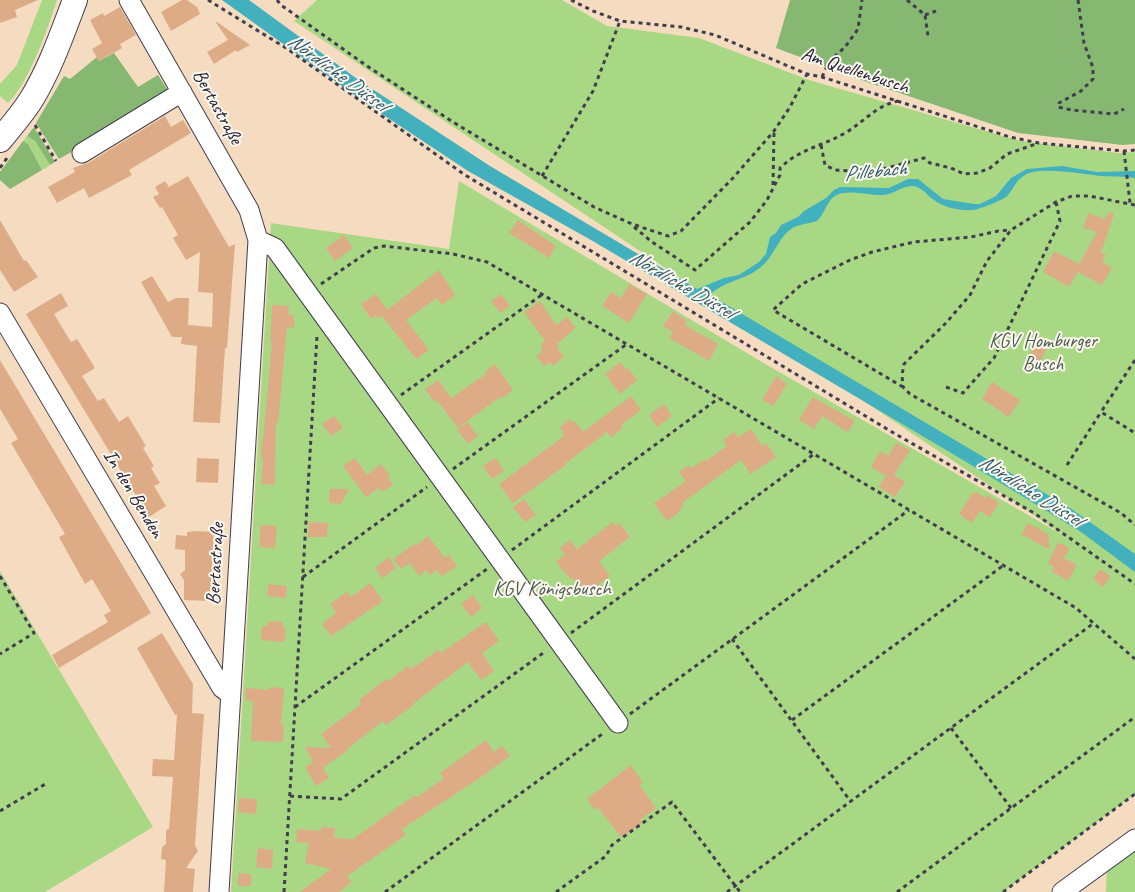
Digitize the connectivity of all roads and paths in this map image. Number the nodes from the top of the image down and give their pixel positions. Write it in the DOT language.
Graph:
graph roads {
  1 [pos="75,0"];
  2 [pos="129,0"];
  3 [pos="208,0"];
  4 [pos="277,0"];
  5 [pos="571,0"];
  6 [pos="862,0"];
  7 [pos="908,0"];
  8 [pos="1078,0"];
  9 [pos="936,10"];
  10 [pos="925,15"];
  11 [pos="620,21"];
  12 [pos="928,36"];
  13 [pos="807,74"];
  14 [pos="822,76"];
  15 [pos="182,92"];
  16 [pos="900,101"];
  17 [pos="1124,109"];
  18 [pos="33,124"];
  19 [pos="774,131"];
  20 [pos="0,140"];
  21 [pos="1039,143"];
  22 [pos="821,145"];
  23 [pos="1135,150"];
  24 [pos="1124,151"];
  25 [pos="82,153"];
  26 [pos="56,161"];
  27 [pos="542,176"];
  28 [pos="773,186"];
  29 [pos="1056,202"];
  30 [pos="1130,203"];
  31 [pos="1135,205"];
  32 [pos="632,224"];
  33 [pos="1012,230"];
  34 [pos="258,240"];
  35 [pos="308,293"];
  36 [pos="542,294"];
  37 [pos="319,309"];
  38 [pos="0,314"];
  39 [pos="627,344"];
  40 [pos="1135,360"];
  41 [pos="946,386"];
  42 [pos="903,387"];
  43 [pos="388,405"];
  44 [pos="1100,412"];
  45 [pos="1135,433"];
  46 [pos="1067,465"];
  47 [pos="440,477"];
  48 [pos="909,510"];
  49 [pos="1135,525"];
  50 [pos="1004,565"];
  51 [pos="0,576"];
  52 [pos="302,578"];
  53 [pos="1135,584"];
  54 [pos="1094,623"];
  55 [pos="732,639"];
  56 [pos="0,654"];
  57 [pos="1135,659"];
  58 [pos="230,694"];
  59 [pos="1135,717"];
  60 [pos="792,720"];
  61 [pos="618,723"];
  62 [pos="951,728"];
  63 [pos="47,783"];
  64 [pos="1135,794"];
  65 [pos="851,802"];
  66 [pos="1011,808"];
  67 [pos="0,810"];
  68 [pos="1135,839"];
  69 [pos="736,886"];
  70 [pos="219,892"];
  71 [pos="284,892"];
  72 [pos="385,892"];
  73 [pos="556,892"];
  74 [pos="727,892"];
  75 [pos="740,892"];
  76 [pos="897,892"];
  77 [pos="1003,892"];
  78 [pos="1062,892"];
  1 -- 20 [label="main road"];
  2 -- 15 [label="street, Bertastraße"];
  3 -- 53 [label="path"];
  4 -- 27 [label="path"];
  5 -- 11 [label="path, Am Quellenbusch"];
  6 -- 14 [label="path"];
  7 -- 10 [label="path"];
  8 -- 17 [label="path"];
  9 -- 10 [label="path"];
  10 -- 12 [label="path"];
  11 -- 13 [label="path, Am Quellenbusch"];
  11 -- 27 [label="path"];
  13 -- 14 [label="path, Am Quellenbusch"];
  13 -- 19 [label="path"];
  14 -- 16 [label="path, Am Quellenbusch"];
  15 -- 25 [label="street"];
  15 -- 34 [label="street, Bertastraße"];
  16 -- 21 [label="path, Am Quellenbusch"];
  16 -- 22 [label="path"];
  18 -- 26 [label="path"];
  19 -- 28 [label="path"];
  19 -- 32 [label="path"];
  21 -- 22 [label="path"];
  21 -- 24 [label="path, Am Quellenbusch"];
  22 -- 28 [label="path"];
  23 -- 24 [label="path, Am Quellenbusch"];
  24 -- 30 [label="path"];
  27 -- 32 [label="path"];
  28 -- 32 [label="path"];
  29 -- 30 [label="path"];
  29 -- 33 [label="path"];
  29 -- 41 [label="path"];
  30 -- 31 [label="path"];
  33 -- 42 [label="path"];
  33 -- 42 [label="path"];
  34 -- 35 [label="street"];
  34 -- 58 [label="street, Bertastraße"];
  35 -- 36 [label="path"];
  35 -- 37 [label="street"];
  36 -- 39 [label="path"];
  36 -- 43 [label="path"];
  37 -- 43 [label="street"];
  37 -- 52 [label="path"];
  38 -- 58 [label="street, In den Benden"];
  39 -- 47 [label="path"];
  39 -- 48 [label="path"];
  40 -- 44 [label="path"];
  42 -- 49 [label="path"];
  43 -- 47 [label="street"];
  44 -- 45 [label="path"];
  44 -- 46 [label="path"];
  47 -- 52 [label="path"];
  47 -- 61 [label="street"];
  48 -- 50 [label="path"];
  48 -- 55 [label="path"];
  50 -- 54 [label="path"];
  50 -- 60 [label="path"];
  51 -- 56 [label="path"];
  52 -- 71 [label="path"];
  54 -- 57 [label="path"];
  54 -- 62 [label="path"];
  55 -- 60 [label="path"];
  55 -- 61 [label="path"];
  58 -- 70 [label="street, Bertastraße"];
  59 -- 66 [label="path"];
  60 -- 65 [label="path"];
  61 -- 72 [label="path"];
  62 -- 65 [label="path"];
  62 -- 66 [label="path"];
  63 -- 67 [label="path"];
  64 -- 77 [label="path"];
  65 -- 69 [label="path"];
  66 -- 76 [label="path"];
  68 -- 78 [label="street"];
  69 -- 73 [label="path"];
  69 -- 74 [label="path"];
  69 -- 75 [label="path"];
}
